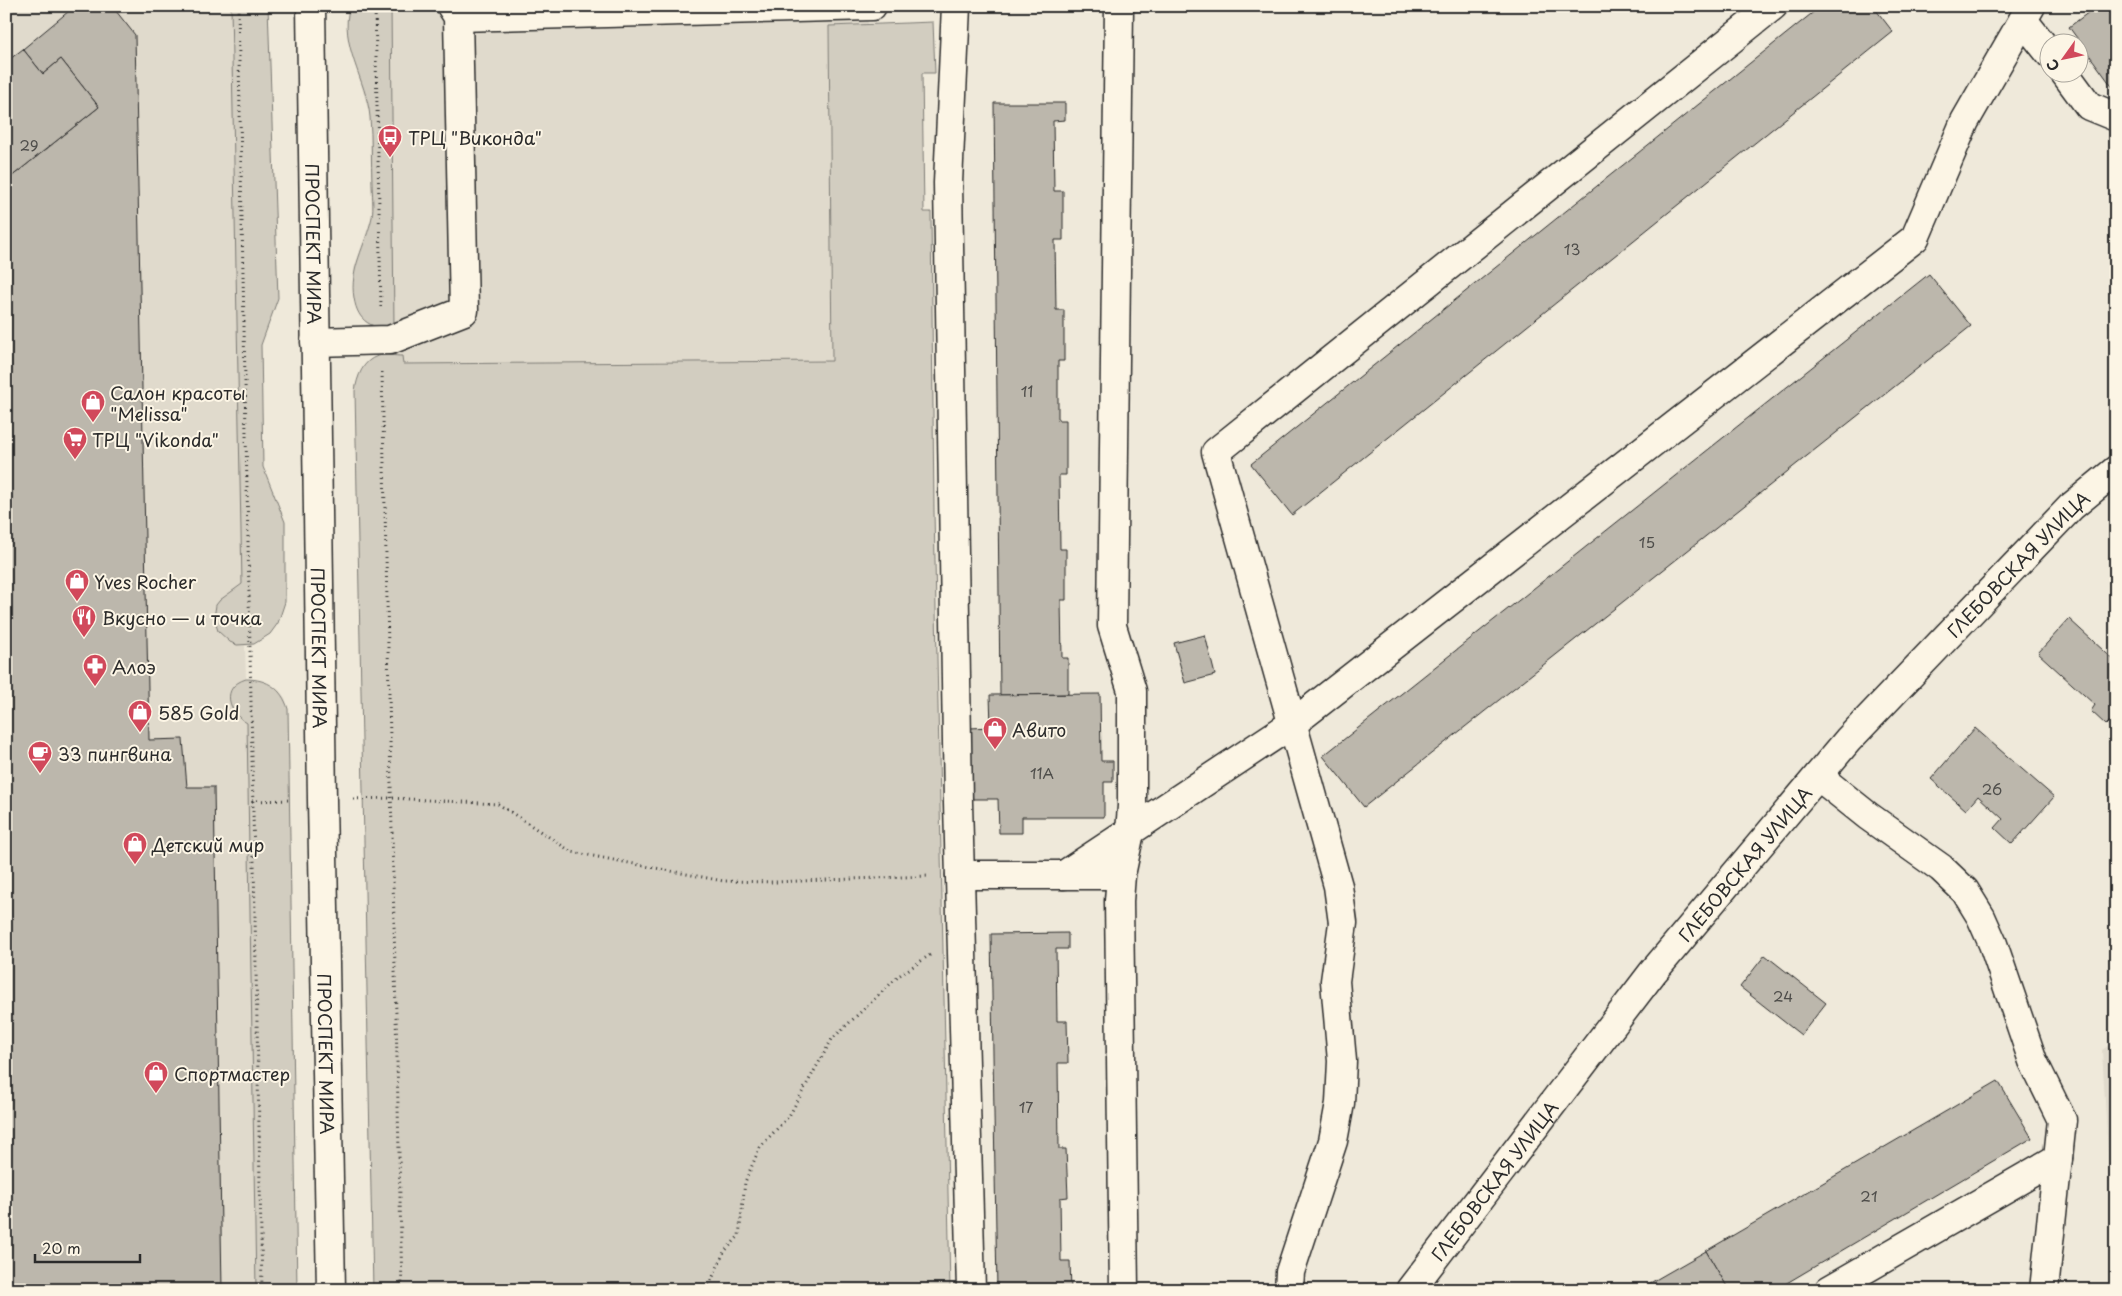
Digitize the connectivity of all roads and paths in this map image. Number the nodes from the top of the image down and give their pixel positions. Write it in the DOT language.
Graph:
graph roads {
  1 [pos="238,6"];
  2 [pos="311,6"];
  3 [pos="375,6"];
  4 [pos="872,6"];
  5 [pos="956,6"];
  6 [pos="1119,6"];
  7 [pos="1773,6"];
  8 [pos="797,7"];
  9 [pos="454,12"];
  10 [pos="2027,13"];
  11 [pos="2040,36"];
  12 [pos="2072,82"];
  13 [pos="2116,117"];
  14 [pos="382,340"];
  15 [pos="315,342"];
  16 [pos="2116,470"];
  17 [pos="1292,724"];
  18 [pos="1818,776"];
  19 [pos="391,798"];
  20 [pos="1130,832"];
  21 [pos="960,875"];
  22 [pos="1064,875"];
  23 [pos="1121,875"];
  24 [pos="962,933"];
  25 [pos="2058,1158"];
  26 [pos="262,1290"];
  27 [pos="331,1290"];
  28 [pos="402,1290"];
  29 [pos="707,1290"];
  30 [pos="971,1290"];
  31 [pos="1124,1290"];
  32 [pos="1289,1290"];
  33 [pos="1410,1290"];
  34 [pos="1828,1290"];
  35 [pos="2044,1290"];
  1 -- 26 [label="path"];
  2 -- 15 [label="main road, ПРОСПЕКТ МИРА"];
  3 -- 14 [label="path"];
  4 -- 8 [label="main road"];
  5 -- 21 [label="main road"];
  6 -- 20 [label="main road"];
  7 -- 17 [label="main road"];
  8 -- 9 [label="main road"];
  9 -- 14 [label="main road"];
  10 -- 11 [label="main road"];
  10 -- 17 [label="main road"];
  12 -- 13 [label="main road"];
  14 -- 15 [label="main road"];
  14 -- 19 [label="path"];
  15 -- 27 [label="main road, ПРОСПЕКТ МИРА"];
  16 -- 18 [label="main road, ГЛЕБОВСКАЯ УЛИЦА"];
  17 -- 20 [label="main road"];
  17 -- 32 [label="main road"];
  18 -- 25 [label="main road"];
  18 -- 33 [label="main road, ГЛЕБОВСКАЯ УЛИЦА"];
  19 -- 21 [label="path"];
  19 -- 28 [label="path"];
  20 -- 22 [label="main road"];
  20 -- 23 [label="main road"];
  21 -- 22 [label="main road"];
  21 -- 24 [label="main road"];
  22 -- 23 [label="main road"];
  23 -- 31 [label="main road"];
  24 -- 29 [label="path"];
  24 -- 30 [label="main road"];
  25 -- 34 [label="main road"];
  25 -- 35 [label="main road"];
}
